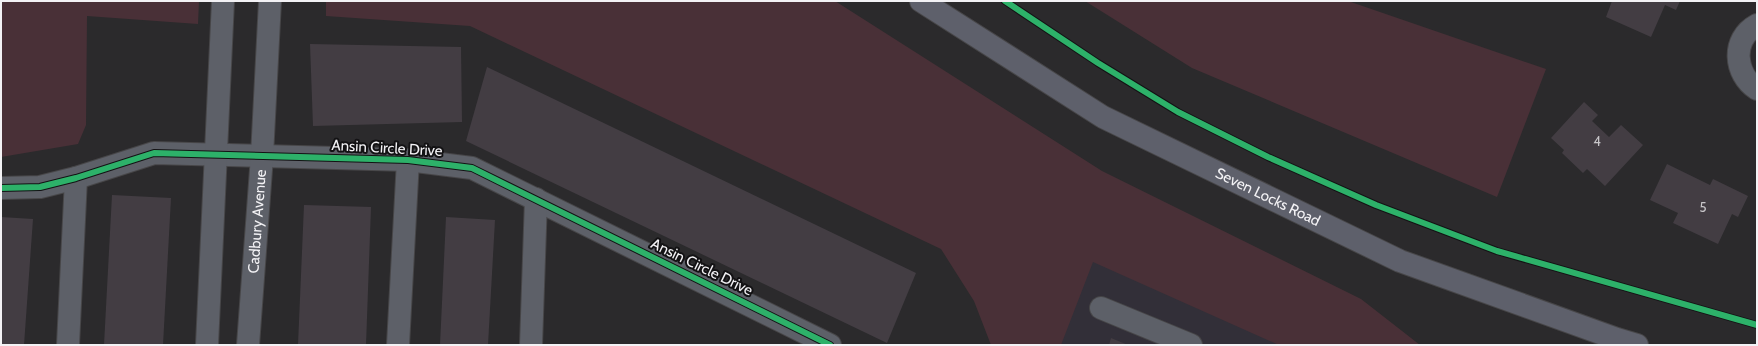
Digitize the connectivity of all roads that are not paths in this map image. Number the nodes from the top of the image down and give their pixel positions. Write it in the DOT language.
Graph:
graph roads {
  1 [pos="223,1"];
  2 [pos="270,1"];
  3 [pos="921,1"];
  4 [pos="1757,25"];
  5 [pos="1757,89"];
  6 [pos="216,155"];
  7 [pos="262,156"];
  8 [pos="408,160"];
  9 [pos="76,178"];
  10 [pos="1,188"];
  11 [pos="536,199"];
  12 [pos="1101,308"];
  13 [pos="1623,343"];
  14 [pos="68,345"];
  15 [pos="207,345"];
  16 [pos="248,345"];
  17 [pos="398,345"];
  18 [pos="531,345"];
  19 [pos="830,345"];
  20 [pos="1191,345"];
  1 -- 6 [label="street"];
  2 -- 7 [label="street, Cadbury Avenue"];
  3 -- 13 [label="main road, Seven Locks Road"];
  4 -- 5 [label="street"];
  6 -- 7 [label="street, Ansin Circle Drive"];
  6 -- 9 [label="street, Ansin Circle Drive"];
  6 -- 15 [label="street"];
  7 -- 8 [label="street, Ansin Circle Drive"];
  7 -- 16 [label="street, Cadbury Avenue"];
  8 -- 11 [label="street, Ansin Circle Drive"];
  8 -- 17 [label="street"];
  9 -- 10 [label="street, Ansin Circle Drive"];
  9 -- 14 [label="street"];
  11 -- 18 [label="street"];
  11 -- 19 [label="street, Ansin Circle Drive"];
  12 -- 20 [label="street"];
}
